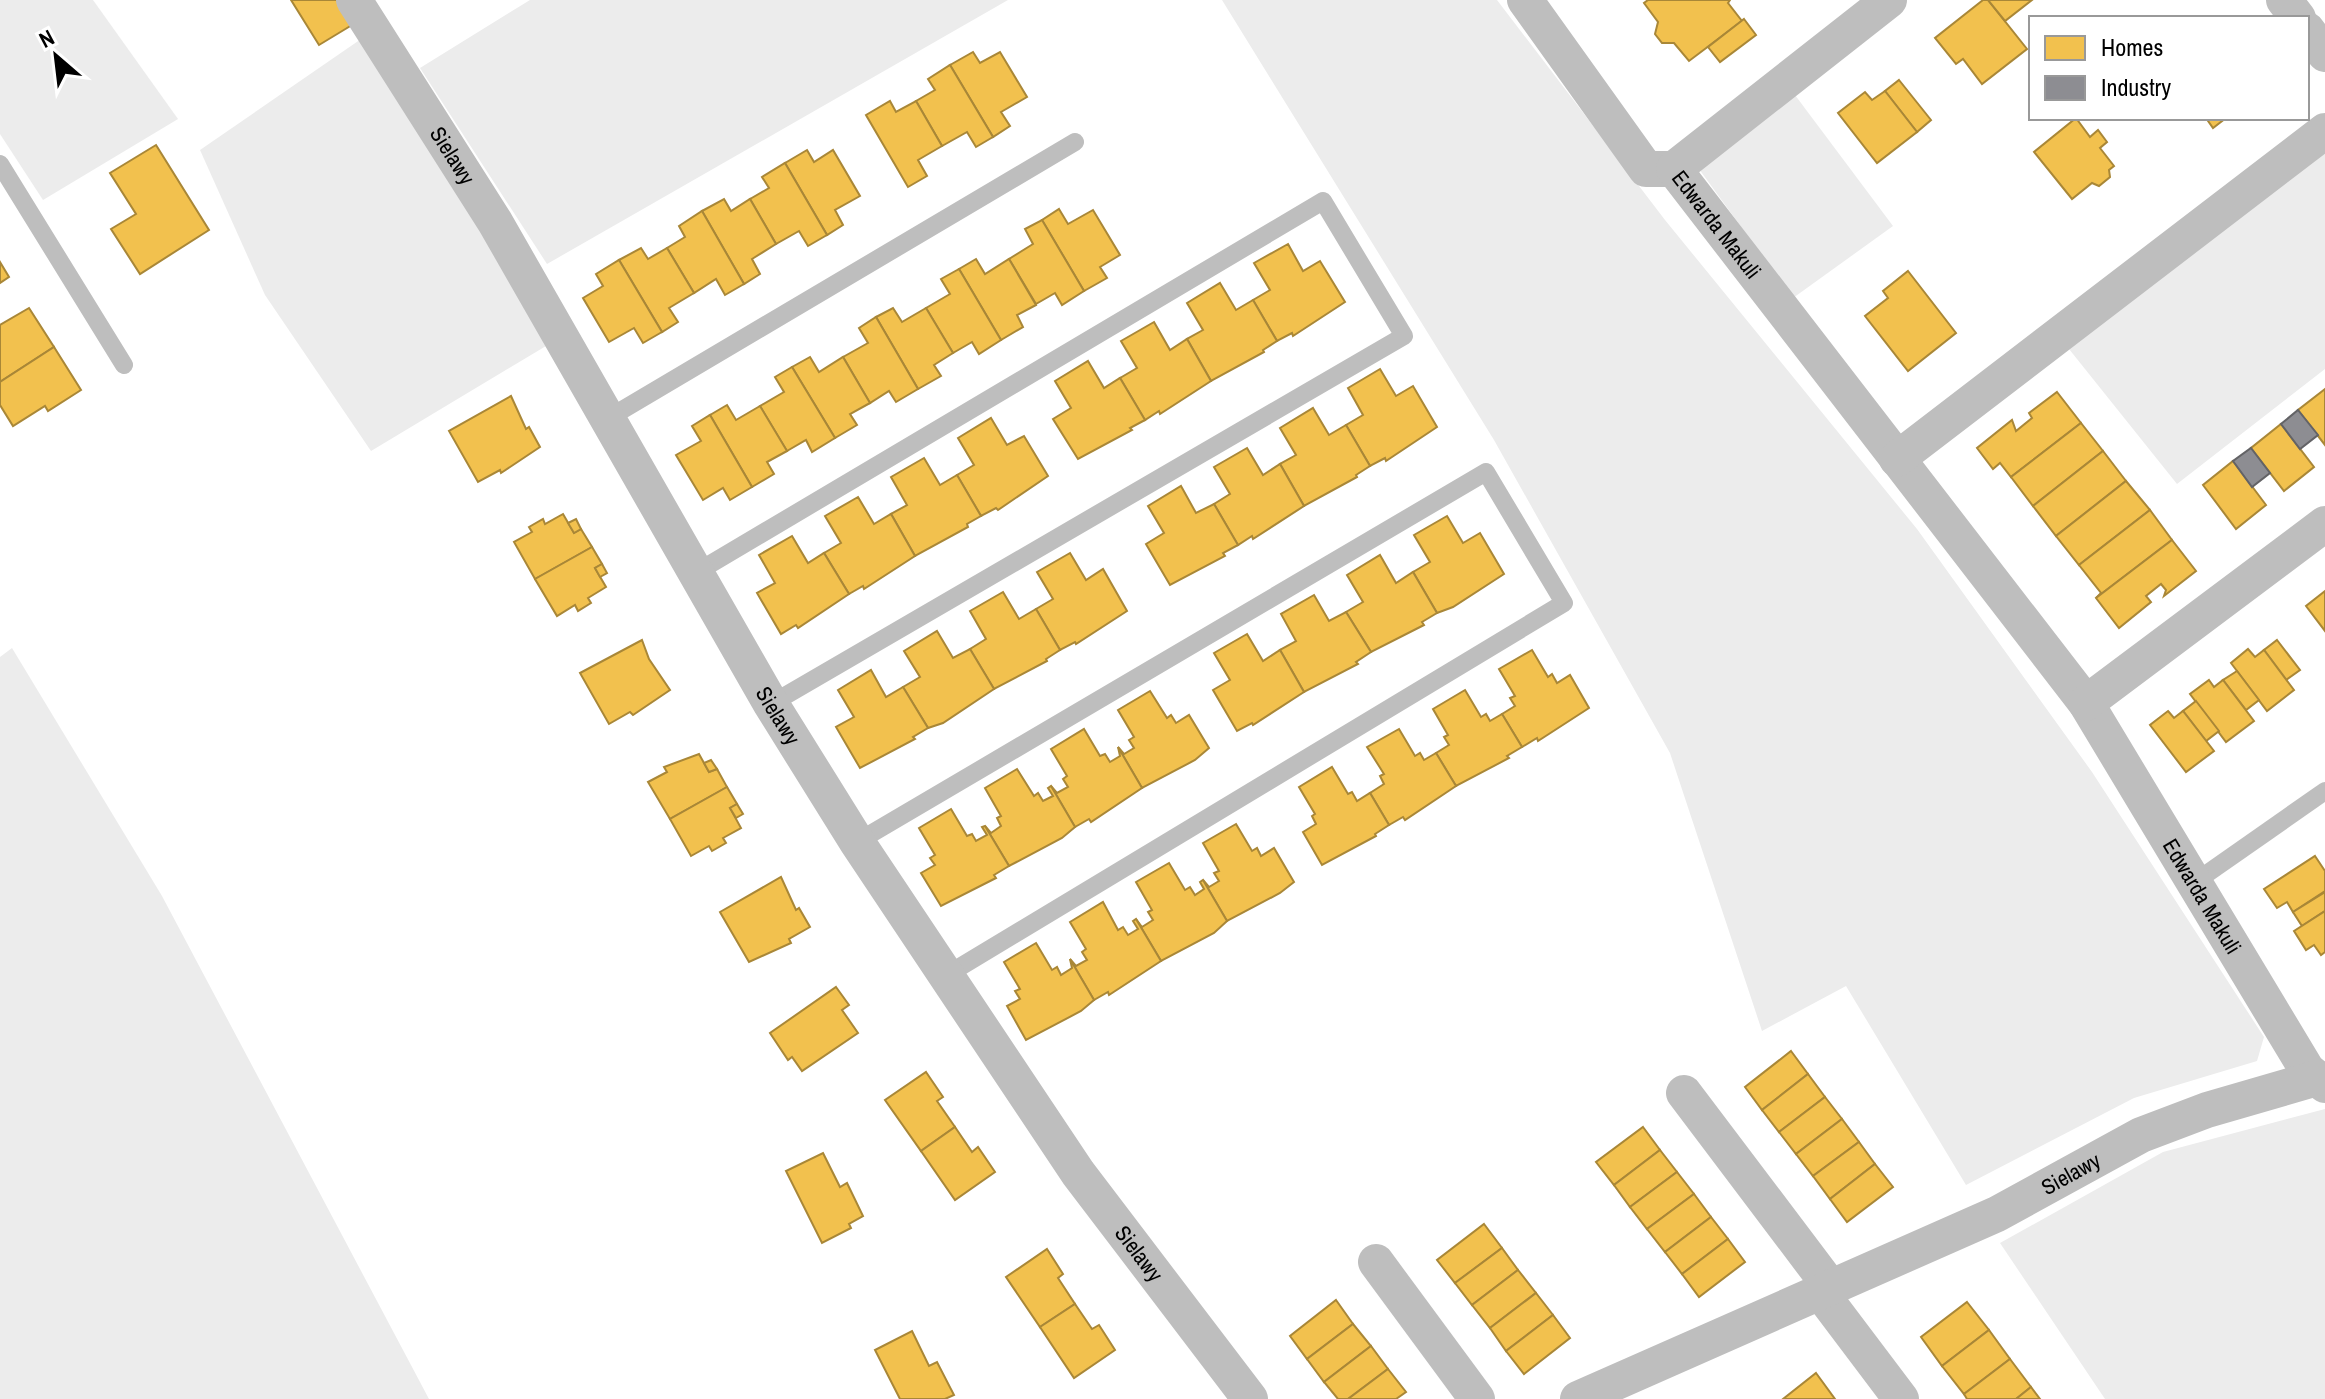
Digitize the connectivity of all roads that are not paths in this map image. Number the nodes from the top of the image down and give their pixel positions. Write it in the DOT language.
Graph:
graph roads {
  1 [pos="354,0"];
  2 [pos="1525,0"];
  3 [pos="1889,0"];
  4 [pos="2284,0"];
  5 [pos="2296,16"];
  6 [pos="2309,33"];
  7 [pos="2325,54"];
  8 [pos="2325,131"];
  9 [pos="1075,142"];
  10 [pos="0,164"];
  11 [pos="1674,169"];
  12 [pos="124,365"];
  13 [pos="607,419"];
  14 [pos="1897,459"];
  15 [pos="2325,524"];
  16 [pos="697,572"];
  17 [pos="2086,703"];
  18 [pos="771,704"];
  19 [pos="2325,791"];
  20 [pos="857,842"];
  21 [pos="2195,882"];
  22 [pos="945,976"];
  23 [pos="2321,1082"];
  24 [pos="1684,1093"];
  25 [pos="1376,1262"];
  26 [pos="1827,1291"];
  27 [pos="1250,1399"];
  28 [pos="1477,1399"];
  29 [pos="1578,1399"];
  30 [pos="1901,1399"];
  1 -- 13 [label="street, Sielawy"];
  2 -- 11 [label="street"];
  3 -- 11 [label="street, Edwarda Makuli"];
  4 -- 5 [label="street"];
  6 -- 7 [label="street"];
  8 -- 14 [label="street"];
  9 -- 13 [label="lane"];
  10 -- 12 [label="lane"];
  11 -- 14 [label="street, Edwarda Makuli"];
  13 -- 16 [label="street, Sielawy"];
  14 -- 17 [label="street, Edwarda Makuli"];
  15 -- 17 [label="street"];
  16 -- 18 [label="street, Sielawy"];
  16 -- 18 [label="lane"];
  17 -- 21 [label="street, Edwarda Makuli"];
  18 -- 20 [label="street, Sielawy"];
  19 -- 21 [label="lane"];
  20 -- 22 [label="street, Sielawy"];
  20 -- 22 [label="lane"];
  21 -- 23 [label="street, Edwarda Makuli"];
  22 -- 27 [label="street, Sielawy"];
  23 -- 26 [label="street, Sielawy"];
  24 -- 26 [label="street"];
  25 -- 28 [label="street"];
  26 -- 29 [label="street, Sielawy"];
  26 -- 30 [label="street"];
}
